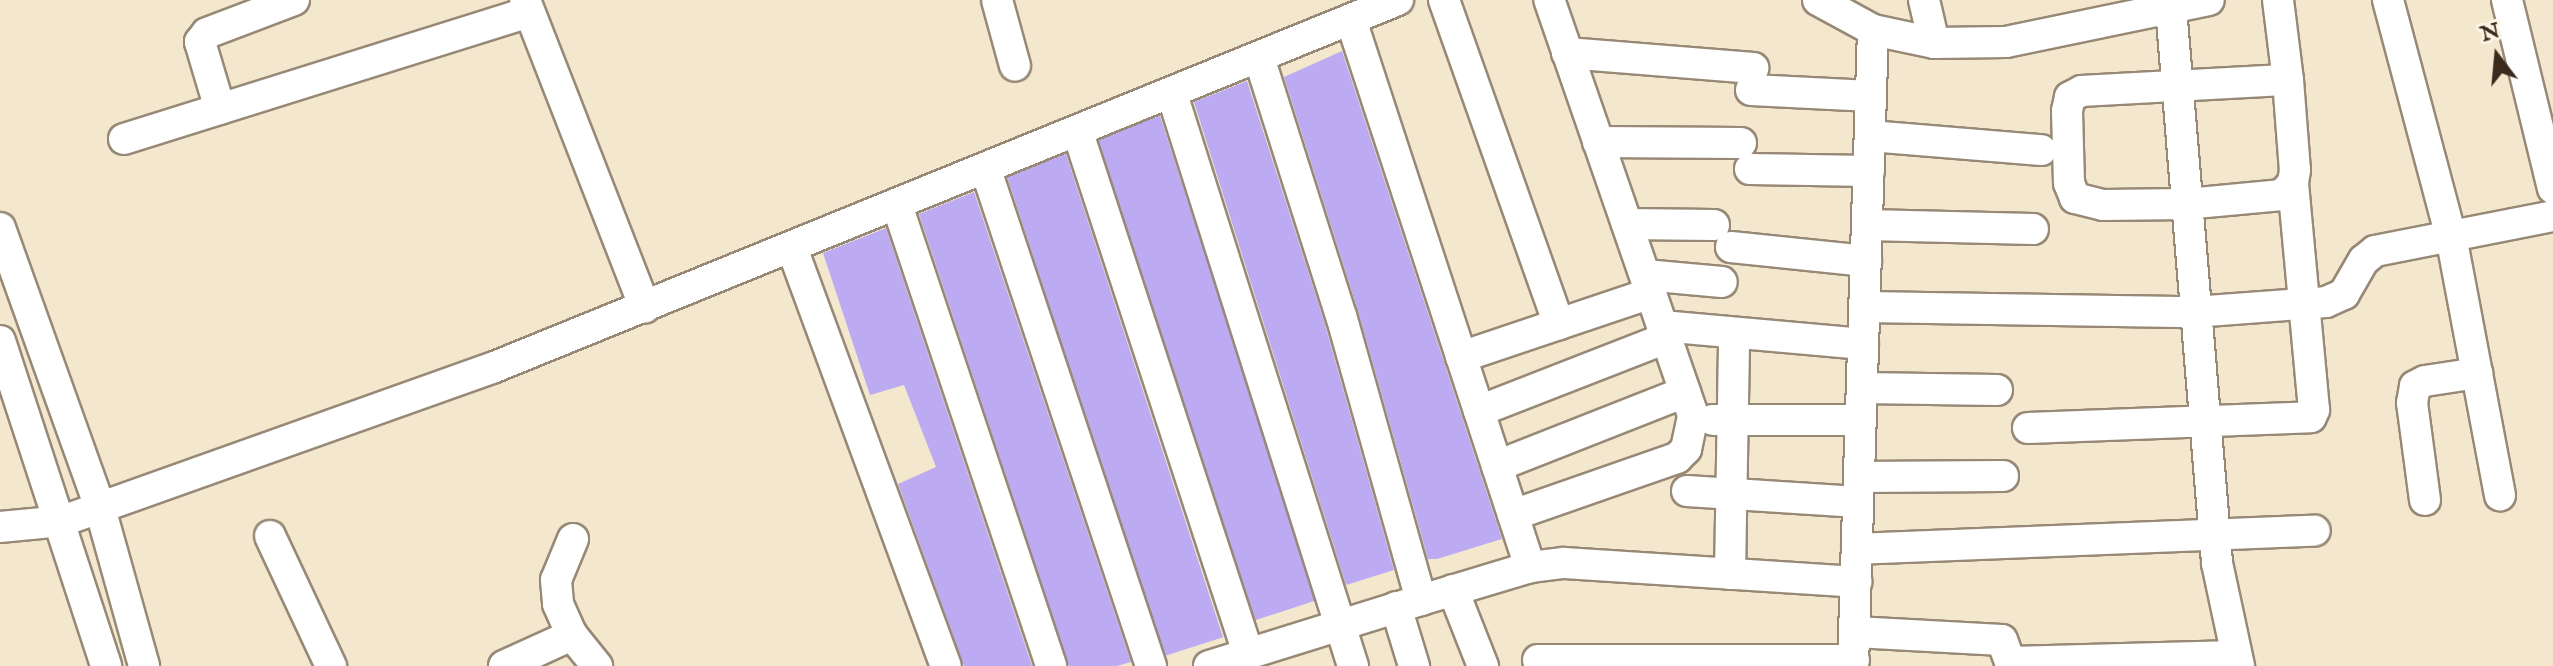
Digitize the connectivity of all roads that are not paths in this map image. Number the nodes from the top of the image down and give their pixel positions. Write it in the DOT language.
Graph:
graph roads {
  1 [pos="294,0"];
  2 [pos="997,0"];
  3 [pos="1398,0"];
  4 [pos="1444,0"];
  5 [pos="1549,0"];
  6 [pos="1818,0"];
  7 [pos="1924,0"];
  8 [pos="2209,0"];
  9 [pos="2278,0"];
  10 [pos="2388,0"];
  11 [pos="2507,0"];
  12 [pos="527,6"];
  13 [pos="2171,8"];
  14 [pos="1351,20"];
  15 [pos="1873,30"];
  16 [pos="1934,43"];
  17 [pos="1567,53"];
  18 [pos="1259,58"];
  19 [pos="1015,66"];
  20 [pos="2288,80"];
  21 [pos="2180,86"];
  22 [pos="1172,94"];
  23 [pos="1871,96"];
  24 [pos="220,109"];
  25 [pos="1078,133"];
  26 [pos="1870,136"];
  27 [pos="124,139"];
  28 [pos="1598,142"];
  29 [pos="2041,150"];
  30 [pos="986,170"];
  31 [pos="1869,171"];
  32 [pos="2293,183"];
  33 [pos="2553,188"];
  34 [pos="2187,204"];
  35 [pos="897,205"];
  36 [pos="2553,216"];
  37 [pos="1627,224"];
  38 [pos="1867,225"];
  39 [pos="0,228"];
  40 [pos="2033,229"];
  41 [pos="2451,236"];
  42 [pos="792,248"];
  43 [pos="1866,261"];
  44 [pos="1722,282"];
  45 [pos="1648,284"];
  46 [pos="2304,304"];
  47 [pos="645,307"];
  48 [pos="1865,307"];
  49 [pos="2194,312"];
  50 [pos="1559,324"];
  51 [pos="1664,332"];
  52 [pos="1734,333"];
  53 [pos="0,341"];
  54 [pos="1863,344"];
  55 [pos="1461,357"];
  56 [pos="2477,373"];
  57 [pos="1862,388"];
  58 [pos="1997,390"];
  59 [pos="1689,403"];
  60 [pos="1479,411"];
  61 [pos="1733,420"];
  62 [pos="1861,420"];
  63 [pos="2205,423"];
  64 [pos="2028,428"];
  65 [pos="1497,466"];
  66 [pos="2003,476"];
  67 [pos="1859,490"];
  68 [pos="1687,491"];
  69 [pos="1732,494"];
  70 [pos="2500,495"];
  71 [pos="2425,500"];
  72 [pos="100,508"];
  73 [pos="1513,515"];
  74 [pos="62,521"];
  75 [pos="0,527"];
  76 [pos="2315,531"];
  77 [pos="270,536"];
  78 [pos="2215,536"];
  79 [pos="573,539"];
  80 [pos="1857,549"];
  81 [pos="1530,567"];
  82 [pos="1730,574"];
  83 [pos="1856,582"];
  84 [pos="1453,590"];
  85 [pos="1409,603"];
  86 [pos="1338,625"];
  87 [pos="572,635"];
  88 [pos="1854,653"];
  89 [pos="1255,657"];
  90 [pos="1538,660"];
  91 [pos="2238,661"];
  92 [pos="106,666"];
  93 [pos="144,666"];
  94 [pos="331,666"];
  95 [pos="504,666"];
  96 [pos="597,666"];
  97 [pos="946,666"];
  98 [pos="1051,666"];
  99 [pos="1151,666"];
  100 [pos="1209,666"];
  101 [pos="1353,666"];
  102 [pos="1414,666"];
  103 [pos="1483,666"];
  1 -- 24 [label="street"];
  2 -- 19 [label="street"];
  3 -- 14 [label="street"];
  4 -- 50 [label="street"];
  5 -- 17 [label="street"];
  6 -- 15 [label="street"];
  7 -- 16 [label="street"];
  8 -- 13 [label="street"];
  9 -- 20 [label="street"];
  10 -- 41 [label="street"];
  11 -- 33 [label="street"];
  12 -- 24 [label="street"];
  12 -- 47 [label="street"];
  13 -- 16 [label="street"];
  13 -- 21 [label="street"];
  14 -- 18 [label="street"];
  14 -- 55 [label="street"];
  15 -- 16 [label="street"];
  15 -- 23 [label="street"];
  17 -- 23 [label="street"];
  17 -- 28 [label="street"];
  18 -- 22 [label="street"];
  18 -- 85 [label="street"];
  20 -- 21 [label="street"];
  20 -- 32 [label="street"];
  21 -- 34 [label="street"];
  21 -- 34 [label="street"];
  22 -- 25 [label="street"];
  22 -- 86 [label="street"];
  23 -- 26 [label="street"];
  24 -- 27 [label="street"];
  25 -- 30 [label="street"];
  25 -- 89 [label="street"];
  26 -- 29 [label="street"];
  26 -- 31 [label="street"];
  28 -- 31 [label="street"];
  28 -- 37 [label="street"];
  30 -- 35 [label="street"];
  30 -- 99 [label="street"];
  31 -- 38 [label="street"];
  32 -- 34 [label="street"];
  32 -- 46 [label="street"];
  34 -- 49 [label="street"];
  35 -- 42 [label="street"];
  35 -- 98 [label="street"];
  36 -- 41 [label="street"];
  37 -- 43 [label="street"];
  37 -- 45 [label="street"];
  38 -- 40 [label="street"];
  38 -- 43 [label="street"];
  39 -- 72 [label="street"];
  41 -- 46 [label="street"];
  41 -- 56 [label="street"];
  42 -- 47 [label="street"];
  42 -- 97 [label="street"];
  43 -- 48 [label="street"];
  44 -- 45 [label="street"];
  45 -- 50 [label="street"];
  45 -- 51 [label="street"];
  46 -- 49 [label="street"];
  46 -- 63 [label="street"];
  47 -- 72 [label="street"];
  48 -- 49 [label="street"];
  48 -- 54 [label="street"];
  49 -- 63 [label="street"];
  50 -- 55 [label="street"];
  51 -- 52 [label="street"];
  51 -- 59 [label="street"];
  51 -- 60 [label="street"];
  52 -- 54 [label="street"];
  52 -- 61 [label="street"];
  53 -- 74 [label="street"];
  54 -- 57 [label="street"];
  55 -- 60 [label="street"];
  56 -- 70 [label="street"];
  56 -- 71 [label="street"];
  57 -- 58 [label="street"];
  57 -- 62 [label="street"];
  59 -- 61 [label="street"];
  59 -- 65 [label="street"];
  59 -- 73 [label="street"];
  60 -- 65 [label="street"];
  61 -- 62 [label="street"];
  61 -- 69 [label="street"];
  62 -- 67 [label="street"];
  63 -- 64 [label="street"];
  63 -- 78 [label="street"];
  65 -- 73 [label="street"];
  66 -- 67 [label="street"];
  67 -- 69 [label="street"];
  67 -- 80 [label="street"];
  68 -- 69 [label="street"];
  69 -- 82 [label="street"];
  72 -- 74 [label="street"];
  72 -- 93 [label="street"];
  73 -- 81 [label="street"];
  74 -- 75 [label="street"];
  74 -- 92 [label="street"];
  76 -- 78 [label="street"];
  77 -- 94 [label="street"];
  78 -- 80 [label="street"];
  78 -- 91 [label="street"];
  79 -- 87 [label="street"];
  80 -- 83 [label="street"];
  81 -- 82 [label="street"];
  81 -- 84 [label="street"];
  82 -- 83 [label="street"];
  83 -- 88 [label="street"];
  84 -- 85 [label="street"];
  84 -- 103 [label="street"];
  85 -- 86 [label="street"];
  85 -- 102 [label="street"];
  86 -- 89 [label="street"];
  86 -- 101 [label="street"];
  87 -- 95 [label="street"];
  87 -- 96 [label="street"];
  88 -- 90 [label="street"];
  88 -- 91 [label="street"];
  89 -- 100 [label="street"];
}
